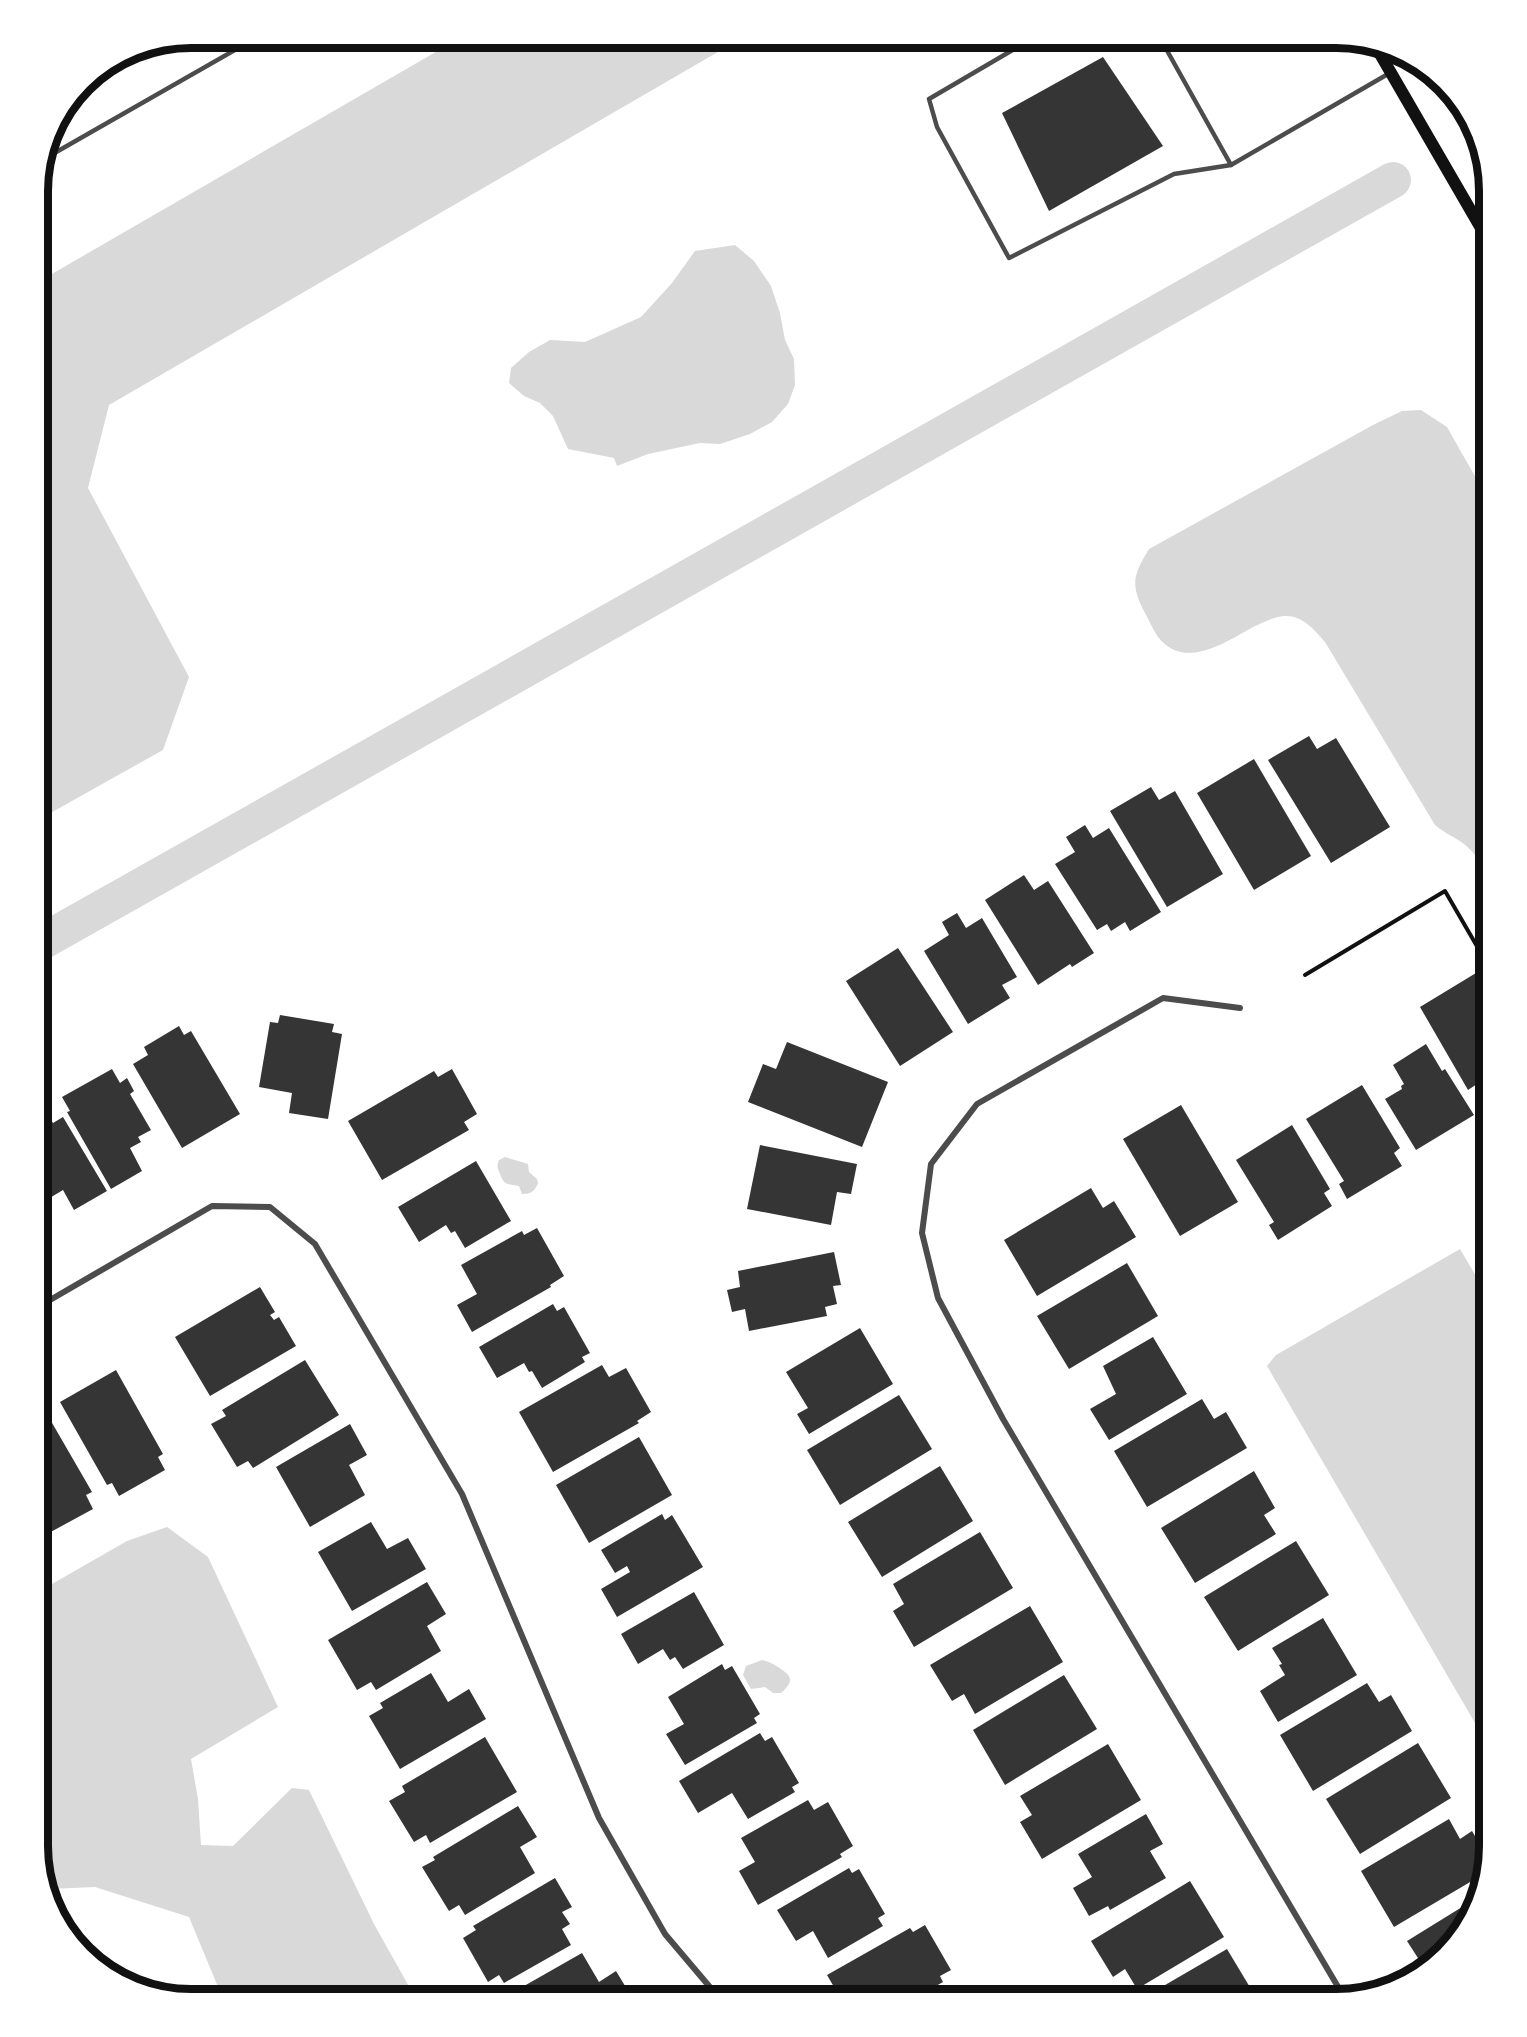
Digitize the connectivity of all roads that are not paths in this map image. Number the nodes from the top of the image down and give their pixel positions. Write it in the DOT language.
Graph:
graph roads {
  1 [pos="238,48"];
  2 [pos="1016,48"];
  3 [pos="1166,48"];
  4 [pos="1381,56"];
  5 [pos="1391,72"];
  6 [pos="53,154"];
  7 [pos="1231,165"];
  8 [pos="1479,223"];
  9 [pos="1240,1008"];
  10 [pos="48,1300"];
  11 [pos="711,1989"];
  12 [pos="1339,1989"];
  1 -- 6 [label="lane"];
  2 -- 7 [label="lane"];
  3 -- 7 [label="lane"];
  4 -- 5 [label="main road"];
  5 -- 7 [label="lane"];
  5 -- 8 [label="main road"];
  9 -- 12 [label="street"];
  10 -- 11 [label="street"];
}
